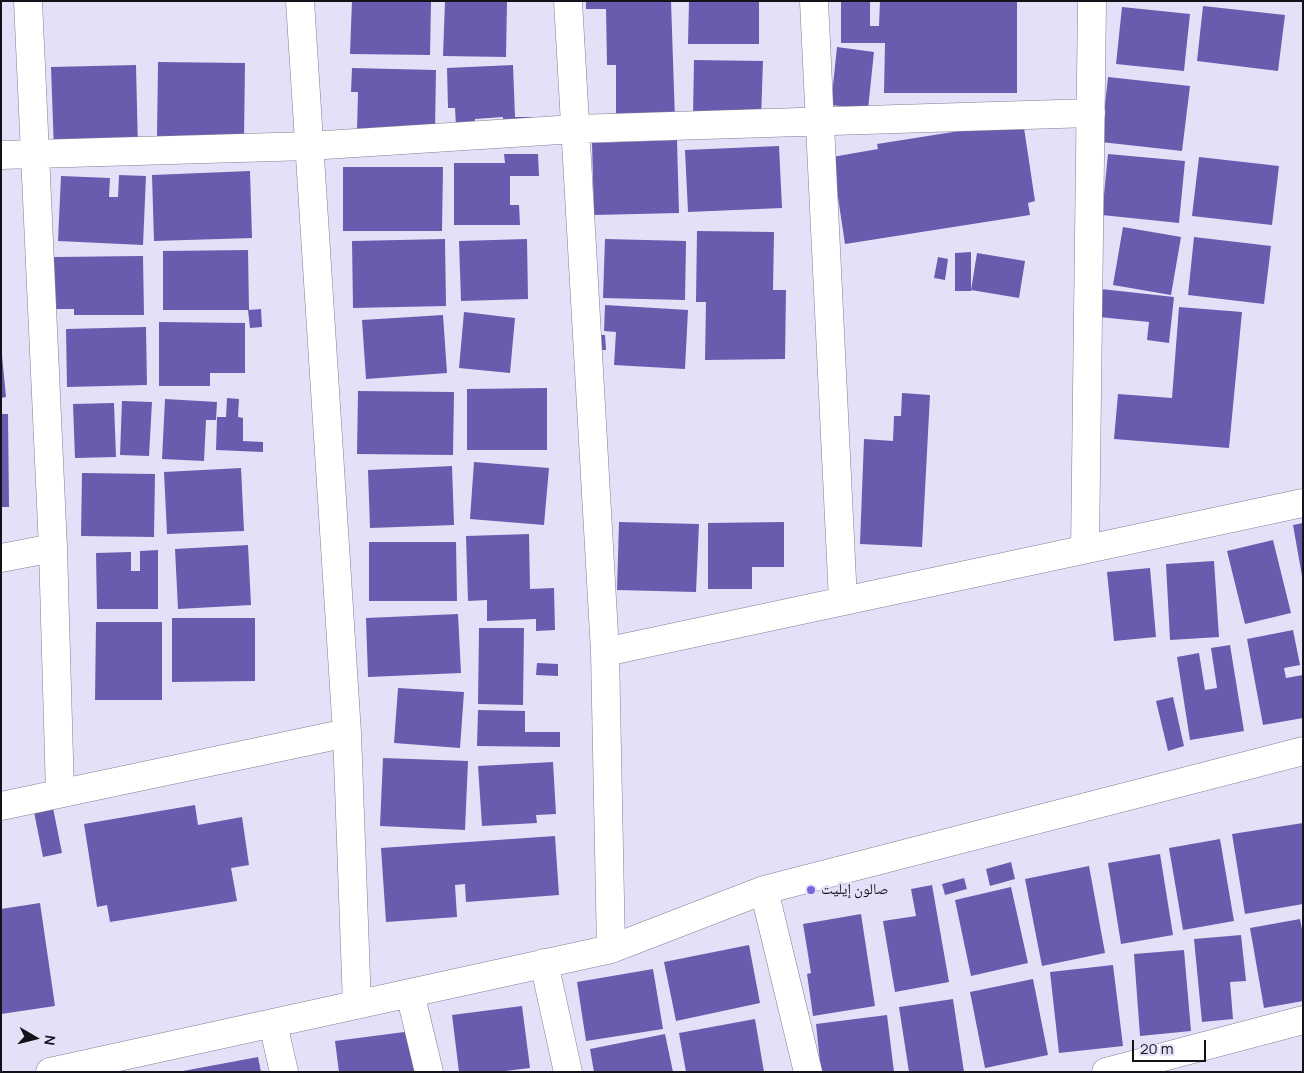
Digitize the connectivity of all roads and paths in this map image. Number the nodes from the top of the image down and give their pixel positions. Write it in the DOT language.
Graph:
graph roads {
  1 [pos="28,1"];
  2 [pos="300,1"];
  3 [pos="568,1"];
  4 [pos="814,1"];
  5 [pos="1092,1"];
  6 [pos="1091,113"];
  7 [pos="820,121"];
  8 [pos="575,129"];
  9 [pos="309,146"];
  10 [pos="35,154"];
  11 [pos="1,155"];
  12 [pos="1303,503"];
  13 [pos="53,548"];
  14 [pos="1085,549"];
  15 [pos="1,558"];
  16 [pos="844,601"];
  17 [pos="604,652"];
  18 [pos="346,733"];
  19 [pos="1303,752"];
  20 [pos="60,793"];
  21 [pos="1,806"];
  22 [pos="764,890"];
  23 [pos="611,949"];
  24 [pos="544,964"];
  25 [pos="410,993"];
  26 [pos="357,1004"];
  27 [pos="1303,1020"];
  28 [pos="273,1024"];
  29 [pos="56,1071"];
  30 [pos="284,1072"];
  31 [pos="429,1072"];
  32 [pos="568,1072"];
  33 [pos="808,1072"];
  34 [pos="1106,1072"];
  1 -- 10 [label="street"];
  2 -- 9 [label="street"];
  3 -- 8 [label="street"];
  4 -- 7 [label="street"];
  5 -- 6 [label="street"];
  6 -- 7 [label="street"];
  6 -- 14 [label="street"];
  7 -- 8 [label="street"];
  7 -- 16 [label="street"];
  8 -- 9 [label="street"];
  8 -- 17 [label="street"];
  9 -- 10 [label="street"];
  9 -- 18 [label="street"];
  10 -- 11 [label="street"];
  10 -- 13 [label="street"];
  12 -- 14 [label="street"];
  13 -- 15 [label="street"];
  13 -- 20 [label="street"];
  14 -- 16 [label="street"];
  16 -- 17 [label="street"];
  17 -- 23 [label="street"];
  18 -- 20 [label="street"];
  18 -- 26 [label="street"];
  19 -- 22 [label="street"];
  20 -- 21 [label="street"];
  22 -- 23 [label="street"];
  22 -- 33 [label="street"];
  23 -- 24 [label="street"];
  24 -- 25 [label="street"];
  24 -- 32 [label="street"];
  25 -- 26 [label="street"];
  25 -- 31 [label="street"];
  26 -- 28 [label="street"];
  27 -- 34 [label="street"];
  28 -- 29 [label="street"];
  28 -- 30 [label="street"];
}
